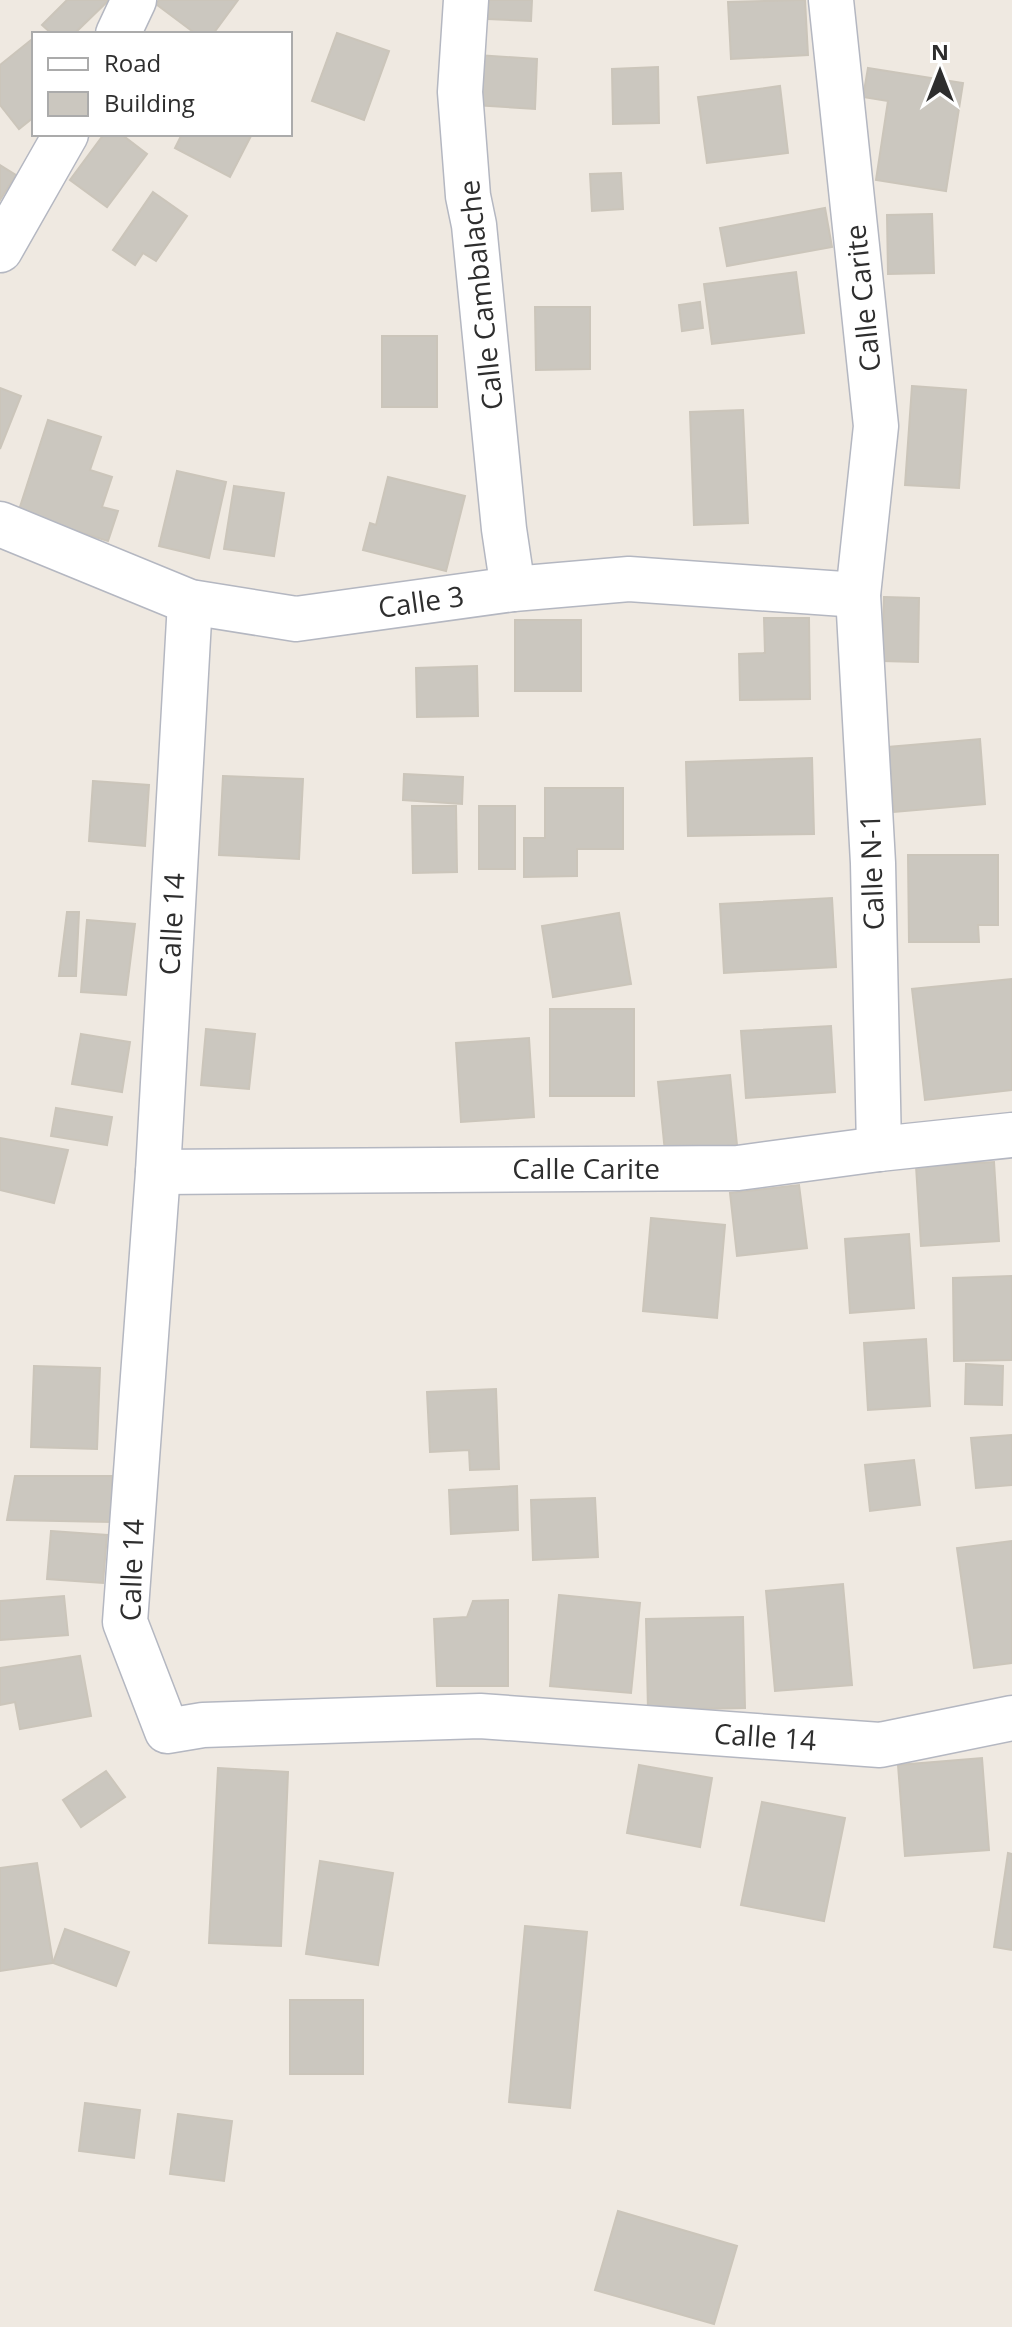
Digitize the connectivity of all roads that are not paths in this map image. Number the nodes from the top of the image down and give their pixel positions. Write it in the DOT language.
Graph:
graph roads {
  1 [pos="134,0"];
  2 [pos="466,0"];
  3 [pos="831,0"];
  4 [pos="119,32"];
  5 [pos="65,136"];
  6 [pos="0,250"];
  7 [pos="0,524"];
  8 [pos="513,589"];
  9 [pos="858,595"];
  10 [pos="190,602"];
  11 [pos="1012,1135"];
  12 [pos="879,1149"];
  13 [pos="158,1172"];
  14 [pos="1012,1718"];
  1 -- 4 [label="street"];
  2 -- 8 [label="street, Calle Cambalache"];
  3 -- 9 [label="street, Calle Carite"];
  5 -- 6 [label="street"];
  7 -- 10 [label="street, Calle 3"];
  8 -- 9 [label="street, Calle 3"];
  8 -- 10 [label="street, Calle 3"];
  9 -- 12 [label="street, Calle N-1"];
  10 -- 13 [label="street, Calle 14"];
  11 -- 12 [label="street, Calle Carite"];
  12 -- 13 [label="street, Calle Carite"];
  13 -- 14 [label="street, Calle 14"];
}
